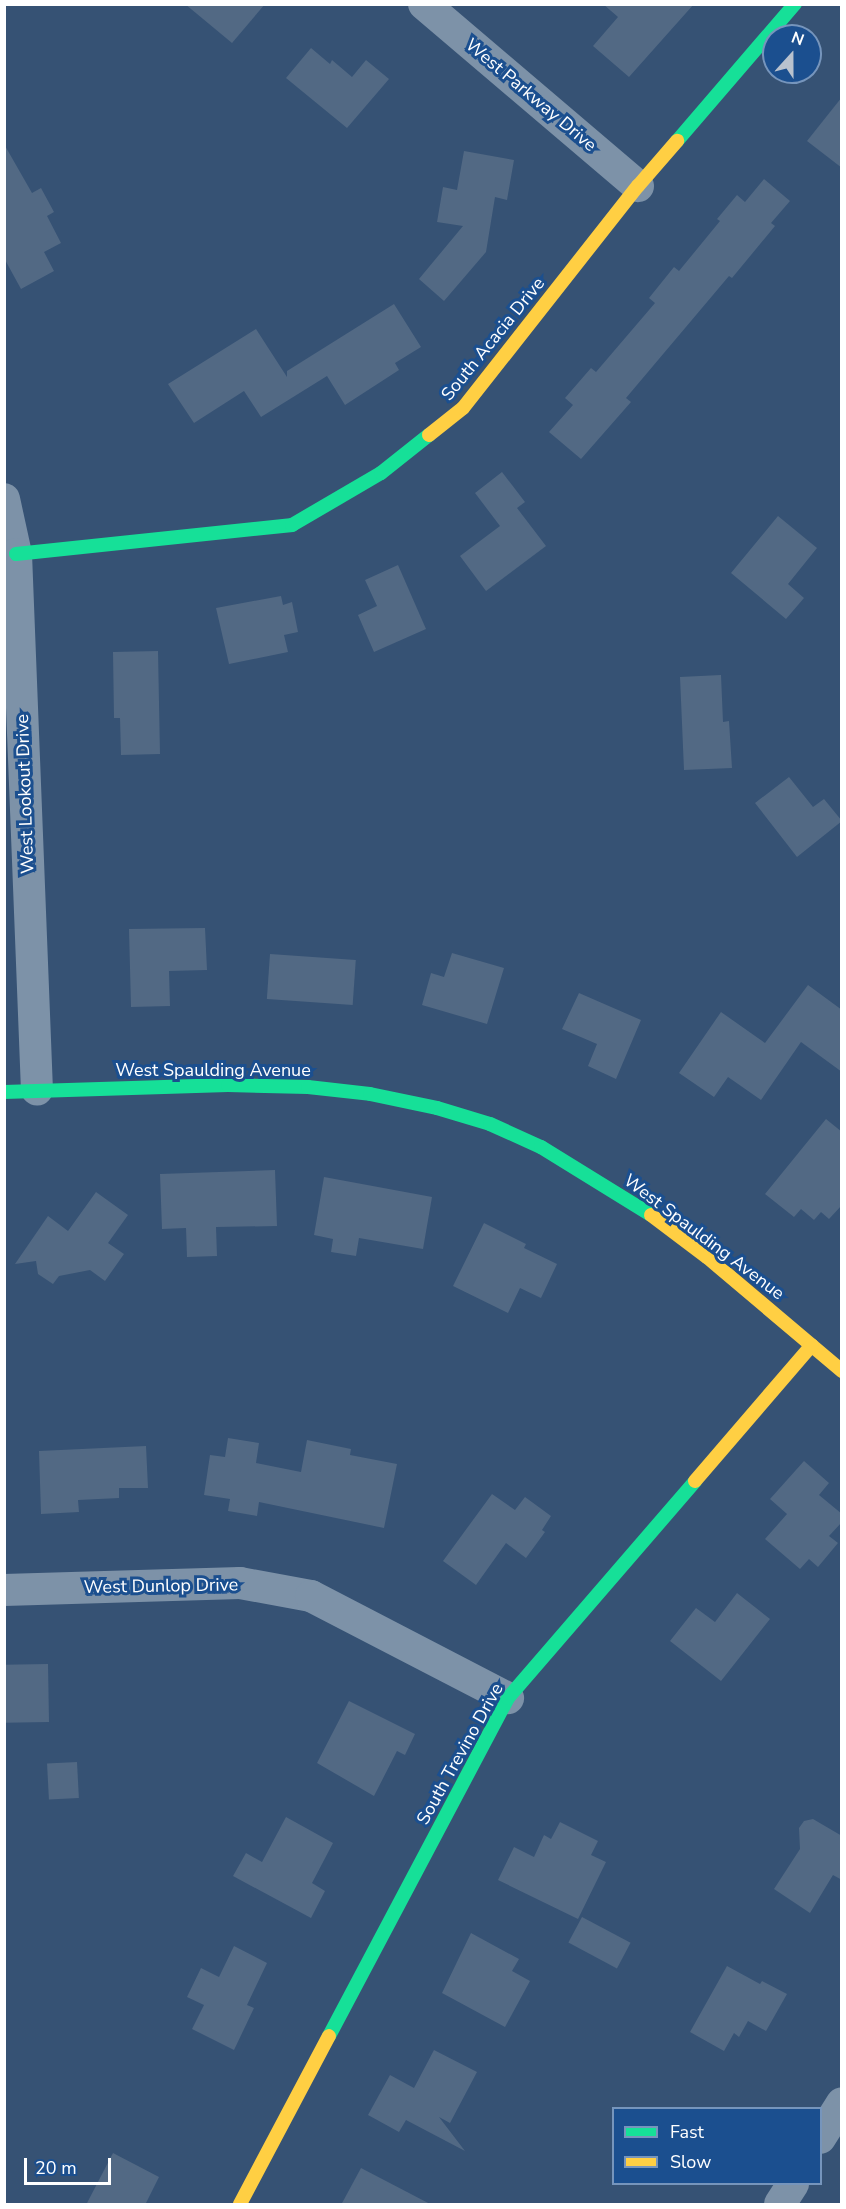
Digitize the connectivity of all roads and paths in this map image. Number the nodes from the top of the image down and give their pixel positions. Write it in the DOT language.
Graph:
graph roads {
  1 [pos="424,4"];
  2 [pos="795,4"];
  3 [pos="638,186"];
  4 [pos="4,499"];
  5 [pos="16,554"];
  6 [pos="37,1090"];
  7 [pos="4,1092"];
  8 [pos="812,1345"];
  9 [pos="842,1371"];
  10 [pos="4,1590"];
  11 [pos="508,1698"];
  12 [pos="842,2103"];
  13 [pos="822,2135"];
  14 [pos="792,2185"];
  15 [pos="240,2205"];
  16 [pos="780,2205"];
  1 -- 3 [label="street, West Parkway Drive"];
  2 -- 3 [label="street, South Acacia Drive"];
  3 -- 5 [label="street, South Acacia Drive"];
  4 -- 5 [label="street, West Lookout Drive"];
  5 -- 6 [label="street, West Lookout Drive"];
  6 -- 7 [label="street, West Spaulding Avenue"];
  6 -- 8 [label="street, West Spaulding Avenue"];
  8 -- 9 [label="street, West Spaulding Avenue"];
  8 -- 11 [label="street, South Trevino Drive"];
  10 -- 11 [label="street, West Dunlop Drive"];
  11 -- 15 [label="street, South Trevino Drive"];
  12 -- 13 [label="street"];
  14 -- 16 [label="street"];
}
